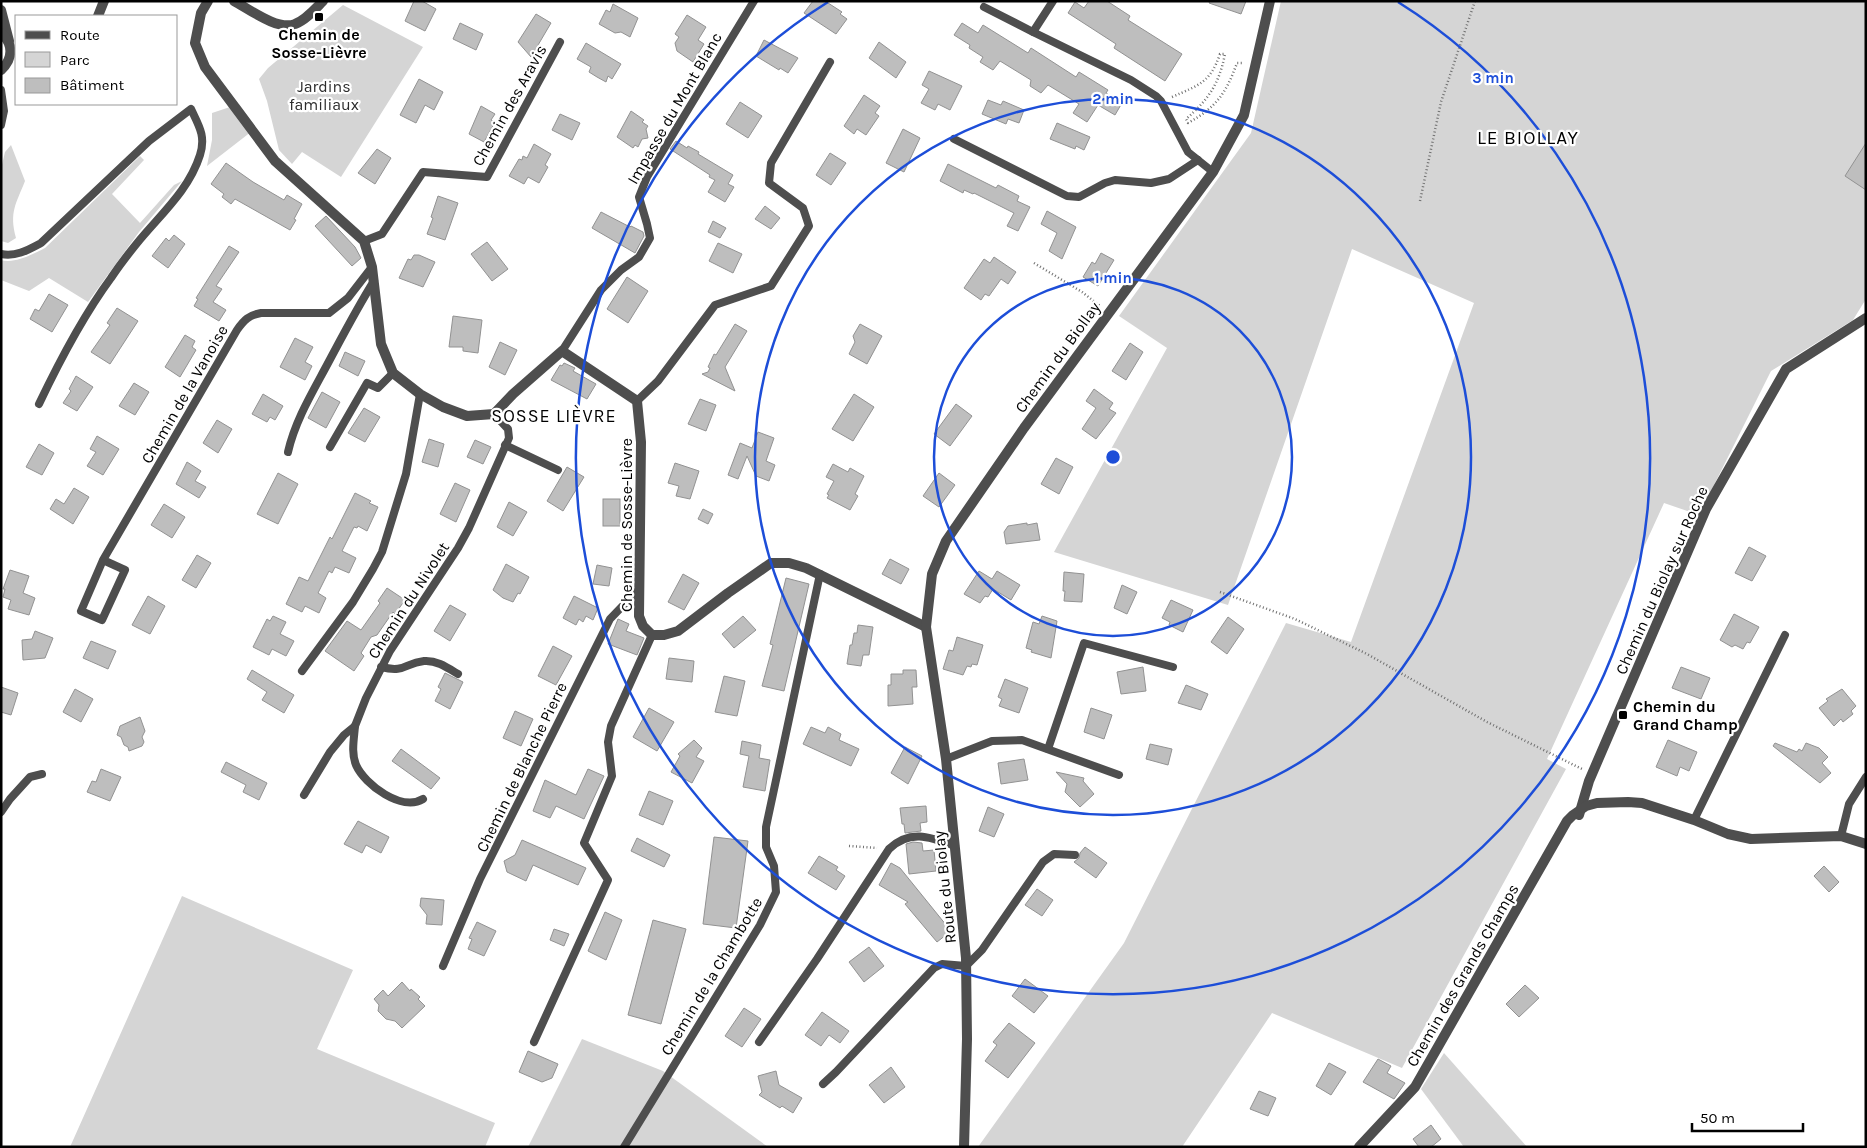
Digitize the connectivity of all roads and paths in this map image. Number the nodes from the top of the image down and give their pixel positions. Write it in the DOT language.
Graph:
graph roads {
  1 [pos="104,1"];
  2 [pos="208,1"];
  3 [pos="234,1"];
  4 [pos="322,1"];
  5 [pos="754,1"];
  6 [pos="1053,1"];
  7 [pos="1270,1"];
  8 [pos="1474,1"];
  9 [pos="984,7"];
  10 [pos="1,10"];
  11 [pos="98,15"];
  12 [pos="1033,32"];
  13 [pos="1,33"];
  14 [pos="560,42"];
  15 [pos="12,50"];
  16 [pos="830,62"];
  17 [pos="1,70"];
  18 [pos="1240,71"];
  19 [pos="1,90"];
  20 [pos="1161,102"];
  21 [pos="1,125"];
  22 [pos="954,139"];
  23 [pos="1198,160"];
  24 [pos="1213,172"];
  25 [pos="1420,201"];
  26 [pos="364,241"];
  27 [pos="1,254"];
  28 [pos="1034,263"];
  29 [pos="372,267"];
  30 [pos="374,281"];
  31 [pos="1109,313"];
  32 [pos="1866,318"];
  33 [pos="562,351"];
  34 [pos="393,373"];
  35 [pos="420,394"];
  36 [pos="637,402"];
  37 [pos="39,404"];
  38 [pos="494,414"];
  39 [pos="505,445"];
  40 [pos="330,447"];
  41 [pos="288,452"];
  42 [pos="558,470"];
  43 [pos="103,560"];
  44 [pos="820,574"];
  45 [pos="638,590"];
  46 [pos="1220,592"];
  47 [pos="926,627"];
  48 [pos="652,635"];
  49 [pos="1784,635"];
  50 [pos="381,667"];
  51 [pos="1174,667"];
  52 [pos="302,672"];
  53 [pos="458,674"];
  54 [pos="355,726"];
  55 [pos="1048,749"];
  56 [pos="946,759"];
  57 [pos="42,774"];
  58 [pos="1120,775"];
  59 [pos="1590,777"];
  60 [pos="1866,777"];
  61 [pos="304,795"];
  62 [pos="423,799"];
  63 [pos="1582,811"];
  64 [pos="1,812"];
  65 [pos="1694,820"];
  66 [pos="1841,836"];
  67 [pos="1866,844"];
  68 [pos="849,846"];
  69 [pos="955,846"];
  70 [pos="888,849"];
  71 [pos="1075,855"];
  72 [pos="443,966"];
  73 [pos="966,966"];
  74 [pos="534,1042"];
  75 [pos="759,1042"];
  76 [pos="823,1084"];
  77 [pos="624,1147"];
  78 [pos="964,1147"];
  79 [pos="1359,1147"];
  1 -- 11 [label="street"];
  2 -- 26 [label="street"];
  3 -- 4 [label="street"];
  5 -- 33 [label="lane, Impasse du Mont Blanc"];
  6 -- 12 [label="lane"];
  7 -- 24 [label="street, Chemin du Biollay"];
  8 -- 25 [label="path"];
  9 -- 12 [label="lane"];
  10 -- 15 [label="street"];
  12 -- 20 [label="lane"];
  13 -- 15 [label="street"];
  14 -- 26 [label="lane, Chemin des Aravis"];
  15 -- 17 [label="street"];
  16 -- 36 [label="lane"];
  18 -- 20 [label="path"];
  19 -- 21 [label="lane"];
  20 -- 23 [label="lane"];
  22 -- 23 [label="lane"];
  23 -- 24 [label="lane"];
  24 -- 31 [label="street, Chemin du Biollay"];
  26 -- 29 [label="street"];
  27 -- 37 [label="lane"];
  28 -- 31 [label="path"];
  29 -- 30 [label="street"];
  29 -- 43 [label="lane, Chemin de la Vanoise"];
  30 -- 34 [label="street"];
  30 -- 41 [label="lane"];
  31 -- 47 [label="street, Chemin du Biollay"];
  32 -- 59 [label="street, Chemin du Biolay sur Roche"];
  33 -- 36 [label="street"];
  33 -- 38 [label="street"];
  34 -- 35 [label="street"];
  34 -- 40 [label="lane"];
  35 -- 38 [label="street"];
  35 -- 52 [label="lane"];
  36 -- 45 [label="street, Chemin de Sosse-Lièvre"];
  38 -- 39 [label="lane, Chemin du Nivolet"];
  39 -- 42 [label="lane"];
  39 -- 50 [label="lane, Chemin du Nivolet"];
  43 -- 43 [label="lane, Chemin de la Vanoise"];
  44 -- 47 [label="street"];
  44 -- 48 [label="street"];
  44 -- 77 [label="lane, Chemin de la Chambotte"];
  45 -- 48 [label="street, Chemin de Sosse-Lièvre"];
  45 -- 72 [label="lane, Chemin de Blanche Pierre"];
  46 -- 59 [label="path"];
  47 -- 56 [label="street, Route du Biolay"];
  48 -- 74 [label="lane"];
  49 -- 65 [label="lane"];
  50 -- 53 [label="lane"];
  50 -- 54 [label="lane, Chemin du Nivolet"];
  51 -- 55 [label="lane"];
  54 -- 61 [label="lane, Chemin du Nivolet"];
  54 -- 62 [label="lane"];
  55 -- 56 [label="lane"];
  55 -- 58 [label="lane"];
  56 -- 69 [label="street, Route du Biolay"];
  57 -- 64 [label="lane"];
  59 -- 63 [label="street, Chemin du Biolay sur Roche"];
  60 -- 66 [label="lane"];
  63 -- 65 [label="street"];
  63 -- 79 [label="street, Chemin des Grands Champs"];
  65 -- 66 [label="street"];
  66 -- 67 [label="street"];
  68 -- 70 [label="path"];
  69 -- 70 [label="lane"];
  69 -- 73 [label="street, Route du Biolay"];
  70 -- 75 [label="lane"];
  71 -- 73 [label="lane"];
  73 -- 76 [label="lane"];
  73 -- 78 [label="street, Route du Biolay"];
}
